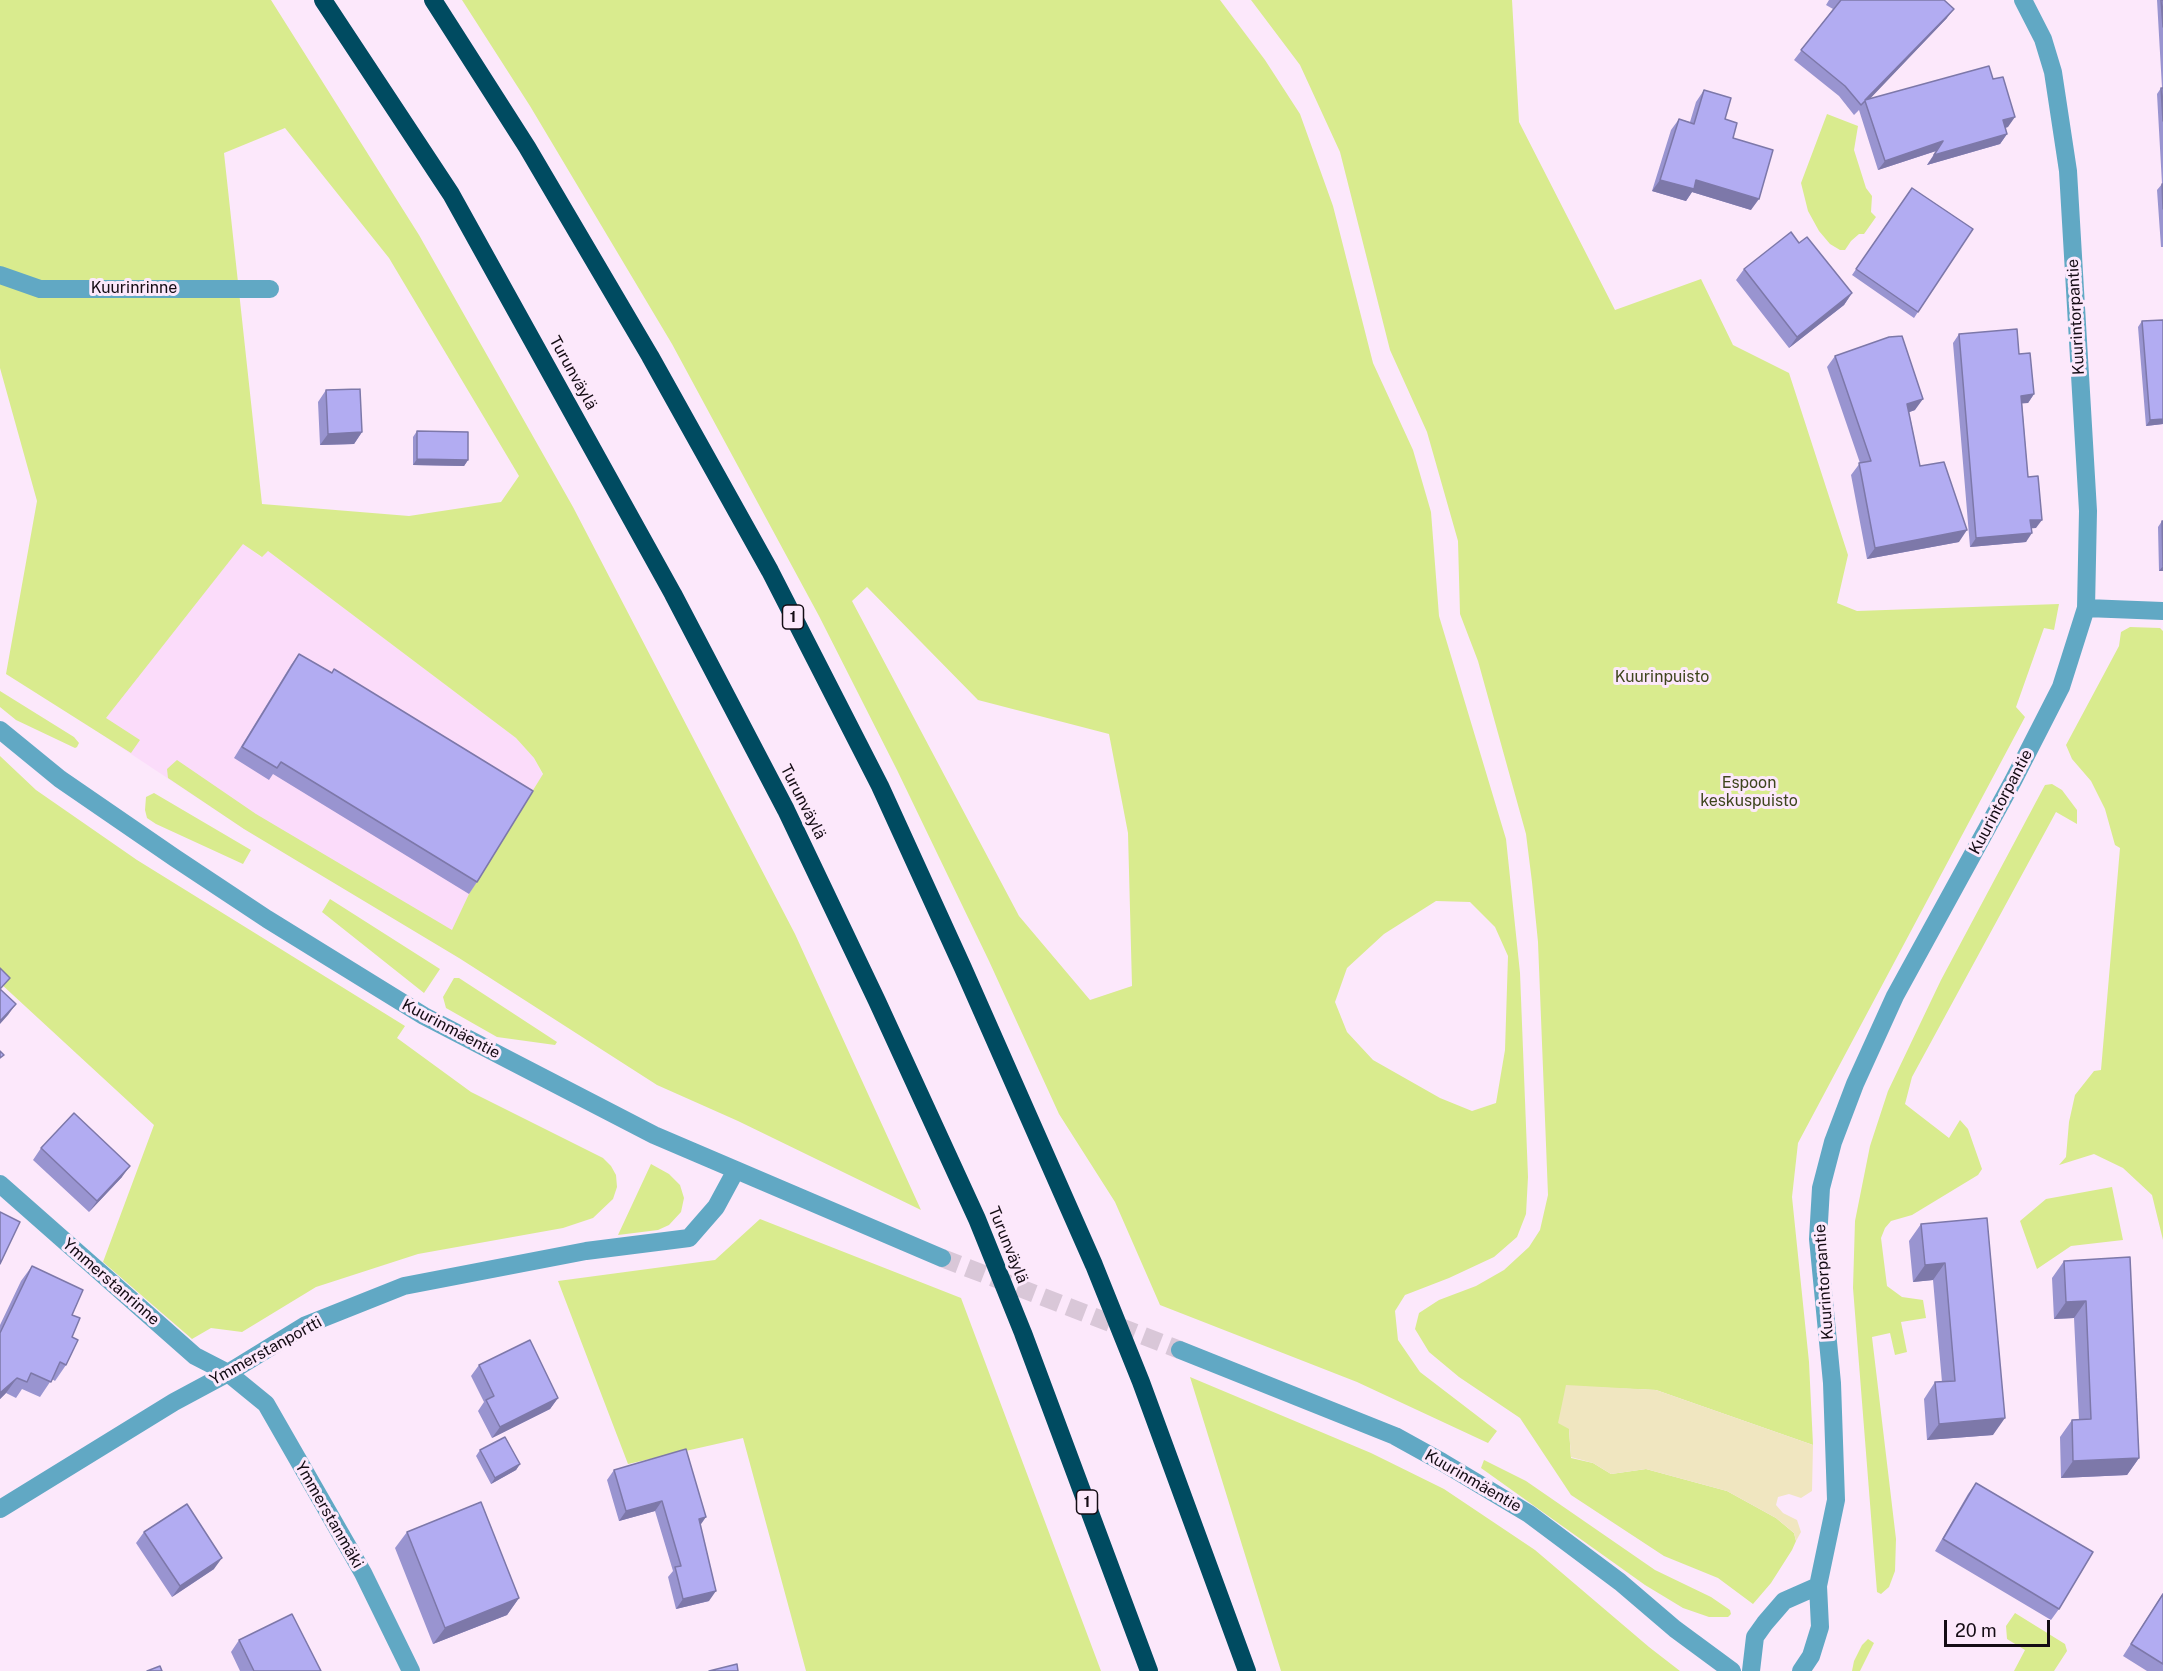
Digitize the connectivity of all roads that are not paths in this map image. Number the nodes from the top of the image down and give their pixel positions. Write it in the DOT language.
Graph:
graph roads {
  1 [pos="324,0"];
  2 [pos="433,0"];
  3 [pos="2024,0"];
  4 [pos="0,275"];
  5 [pos="270,289"];
  6 [pos="2086,608"];
  7 [pos="2163,611"];
  8 [pos="0,730"];
  9 [pos="736,1170"];
  10 [pos="0,1184"];
  11 [pos="942,1258"];
  12 [pos="1180,1350"];
  13 [pos="228,1373"];
  14 [pos="0,1509"];
  15 [pos="1818,1586"];
  16 [pos="411,1671"];
  17 [pos="1149,1671"];
  18 [pos="1247,1671"];
  19 [pos="1732,1671"];
  20 [pos="1751,1671"];
  21 [pos="1801,1671"];
  1 -- 17 [label="highway, Turunväylä / 1"];
  2 -- 18 [label="highway, 1"];
  3 -- 6 [label="street, Kuurintorpantie"];
  4 -- 5 [label="street, Kuurinrinne"];
  6 -- 7 [label="street"];
  6 -- 15 [label="street, Kuurintorpantie"];
  8 -- 9 [label="street, Kuurinmäentie"];
  9 -- 11 [label="street, Kuurinmäentie"];
  9 -- 13 [label="street, Ymmerstanportti"];
  10 -- 13 [label="street, Ymmerstanrinne"];
  12 -- 19 [label="street, Kuurinmäentie"];
  13 -- 14 [label="street, Ymmerstanportti"];
  13 -- 16 [label="street, Ymmerstanmäki"];
  15 -- 20 [label="street"];
  15 -- 21 [label="street, Kuurintorpantie"];
}
